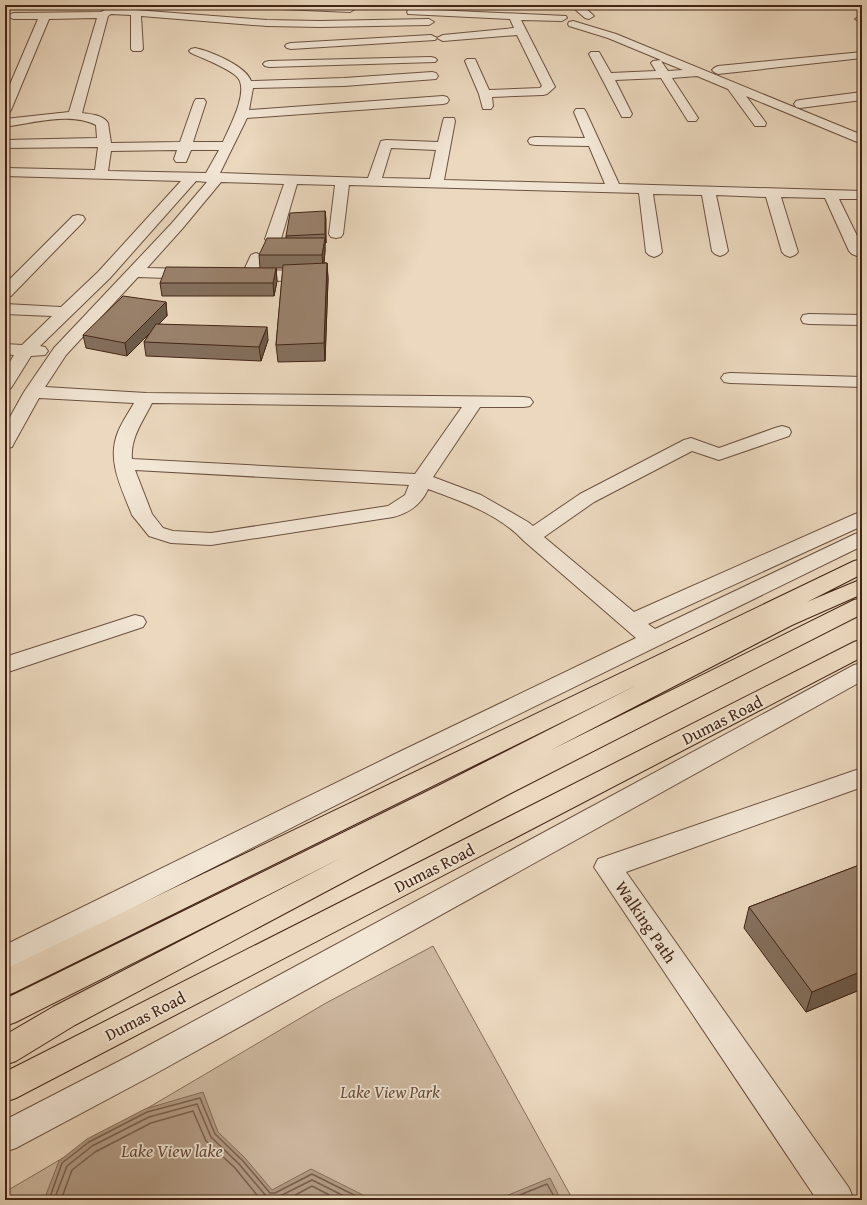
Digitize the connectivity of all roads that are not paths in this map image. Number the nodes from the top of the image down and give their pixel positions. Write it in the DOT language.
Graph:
graph roads {
  1 [pos="19,5"];
  2 [pos="259,5"];
  3 [pos="574,5"];
  4 [pos="288,6"];
  5 [pos="129,9"];
  6 [pos="358,10"];
  7 [pos="405,11"];
  8 [pos="103,15"];
  9 [pos="45,16"];
  10 [pos="429,17"];
  11 [pos="514,17"];
  12 [pos="590,17"];
  13 [pos="565,18"];
  14 [pos="520,31"];
  15 [pos="463,36"];
  16 [pos="431,38"];
  17 [pos="443,38"];
  18 [pos="291,46"];
  19 [pos="468,47"];
  20 [pos="137,49"];
  21 [pos="195,51"];
  22 [pos="595,54"];
  23 [pos="862,55"];
  24 [pos="431,60"];
  25 [pos="471,61"];
  26 [pos="655,61"];
  27 [pos="269,64"];
  28 [pos="718,70"];
  29 [pos="701,73"];
  30 [pos="664,74"];
  31 [pos="432,76"];
  32 [pos="606,77"];
  33 [pos="247,84"];
  34 [pos="733,86"];
  35 [pos="862,96"];
  36 [pos="443,100"];
  37 [pos="200,102"];
  38 [pos="800,104"];
  39 [pos="5,110"];
  40 [pos="580,112"];
  41 [pos="75,114"];
  42 [pos="243,114"];
  43 [pos="626,114"];
  44 [pos="692,118"];
  45 [pos="5,123"];
  46 [pos="760,123"];
  47 [pos="862,130"];
  48 [pos="862,140"];
  49 [pos="535,141"];
  50 [pos="594,142"];
  51 [pos="5,144"];
  52 [pos="105,144"];
  53 [pos="185,146"];
  54 [pos="228,146"];
  55 [pos="444,146"];
  56 [pos="5,172"];
  57 [pos="101,174"];
  58 [pos="175,175"];
  59 [pos="192,176"];
  60 [pos="215,177"];
  61 [pos="292,179"];
  62 [pos="343,181"];
  63 [pos="374,182"];
  64 [pos="436,183"];
  65 [pos="614,188"];
  66 [pos="645,189"];
  67 [pos="708,190"];
  68 [pos="772,192"];
  69 [pos="830,194"];
  70 [pos="862,195"];
  71 [pos="78,219"];
  72 [pos="336,234"];
  73 [pos="273,239"];
  74 [pos="857,251"];
  75 [pos="654,252"];
  76 [pos="720,252"];
  77 [pos="790,252"];
  78 [pos="256,258"];
  79 [pos="134,272"];
  80 [pos="250,275"];
  81 [pos="299,276"];
  82 [pos="5,293"];
  83 [pos="5,309"];
  84 [pos="66,312"];
  85 [pos="809,319"];
  86 [pos="862,320"];
  87 [pos="5,349"];
  88 [pos="26,350"];
  89 [pos="60,352"];
  90 [pos="730,378"];
  91 [pos="862,382"];
  92 [pos="5,384"];
  93 [pos="33,392"];
  94 [pos="146,398"];
  95 [pos="475,402"];
  96 [pos="524,402"];
  97 [pos="782,432"];
  98 [pos="5,443"];
  99 [pos="123,464"];
  100 [pos="422,480"];
  101 [pos="862,518"];
  102 [pos="531,537"];
  103 [pos="862,538"];
  104 [pos="862,566"];
  105 [pos="862,586"];
  106 [pos="862,605"];
  107 [pos="135,622"];
  108 [pos="632,622"];
  109 [pos="653,640"];
  110 [pos="862,647"];
  111 [pos="5,665"];
  112 [pos="862,671"];
  113 [pos="862,777"];
  114 [pos="5,959"];
  115 [pos="5,983"];
  116 [pos="5,1013"];
  117 [pos="5,1051"];
  118 [pos="5,1088"];
  119 [pos="5,1137"];
  120 [pos="836,1200"];
  1 -- 9 [label="street"];
  2 -- 4 [label="street"];
  3 -- 12 [label="street"];
  4 -- 6 [label="street"];
  5 -- 8 [label="street"];
  5 -- 10 [label="street"];
  5 -- 20 [label="street"];
  7 -- 10 [label="street"];
  8 -- 9 [label="street"];
  8 -- 41 [label="street"];
  9 -- 39 [label="street"];
  10 -- 11 [label="street"];
  10 -- 16 [label="street"];
  11 -- 13 [label="street"];
  11 -- 14 [label="street"];
  12 -- 13 [label="street"];
  12 -- 28 [label="street"];
  13 -- 29 [label="street"];
  14 -- 15 [label="street"];
  14 -- 25 [label="street"];
  15 -- 17 [label="street"];
  15 -- 19 [label="street"];
  16 -- 18 [label="street"];
  16 -- 24 [label="street"];
  21 -- 33 [label="street"];
  22 -- 32 [label="street"];
  23 -- 28 [label="street"];
  24 -- 27 [label="street"];
  24 -- 31 [label="street"];
  26 -- 30 [label="street"];
  28 -- 38 [label="street"];
  29 -- 30 [label="street"];
  29 -- 34 [label="street"];
  30 -- 32 [label="street"];
  30 -- 44 [label="street"];
  31 -- 33 [label="street"];
  31 -- 36 [label="street"];
  32 -- 43 [label="street"];
  33 -- 42 [label="street"];
  34 -- 46 [label="street"];
  34 -- 48 [label="street"];
  35 -- 38 [label="street"];
  36 -- 42 [label="street"];
  36 -- 55 [label="street"];
  37 -- 53 [label="street"];
  38 -- 47 [label="street"];
  40 -- 50 [label="street"];
  41 -- 45 [label="street"];
  41 -- 52 [label="street"];
  42 -- 54 [label="street"];
  49 -- 50 [label="street"];
  50 -- 65 [label="street"];
  51 -- 52 [label="street"];
  52 -- 53 [label="street"];
  52 -- 57 [label="street"];
  53 -- 54 [label="street"];
  53 -- 58 [label="street"];
  54 -- 60 [label="street"];
  55 -- 63 [label="street"];
  55 -- 64 [label="street"];
  56 -- 57 [label="street"];
  57 -- 58 [label="street"];
  58 -- 59 [label="street"];
  59 -- 60 [label="street"];
  59 -- 84 [label="street"];
  60 -- 61 [label="street"];
  60 -- 79 [label="street"];
  61 -- 62 [label="street"];
  61 -- 73 [label="street"];
  62 -- 63 [label="street"];
  62 -- 72 [label="street"];
  63 -- 64 [label="street"];
  64 -- 65 [label="street"];
  65 -- 66 [label="street"];
  66 -- 67 [label="street"];
  66 -- 75 [label="street"];
  67 -- 68 [label="street"];
  67 -- 76 [label="street"];
  68 -- 69 [label="street"];
  68 -- 77 [label="street"];
  69 -- 70 [label="street"];
  69 -- 74 [label="street"];
  71 -- 82 [label="street"];
  78 -- 80 [label="street"];
  79 -- 80 [label="street"];
  79 -- 89 [label="street"];
  80 -- 81 [label="street"];
  83 -- 84 [label="street"];
  84 -- 88 [label="street"];
  85 -- 86 [label="street"];
  87 -- 88 [label="street"];
  88 -- 89 [label="street"];
  88 -- 92 [label="street"];
  89 -- 93 [label="street"];
  90 -- 91 [label="street"];
  93 -- 94 [label="street"];
  93 -- 98 [label="street"];
  94 -- 95 [label="street"];
  94 -- 99 [label="street"];
  95 -- 96 [label="street"];
  95 -- 100 [label="street"];
  97 -- 102 [label="street"];
  99 -- 100 [label="street"];
  99 -- 100 [label="street"];
  100 -- 102 [label="street"];
  101 -- 108 [label="street"];
  102 -- 108 [label="street"];
  103 -- 109 [label="street"];
  104 -- 115 [label="main road"];
  105 -- 116 [label="main road"];
  106 -- 117 [label="main road"];
  107 -- 111 [label="street"];
  108 -- 109 [label="street"];
  109 -- 114 [label="street"];
  110 -- 118 [label="main road, Dumas Road"];
  112 -- 119 [label="street"];
  113 -- 120 [label="street, Walking Path"];
}
